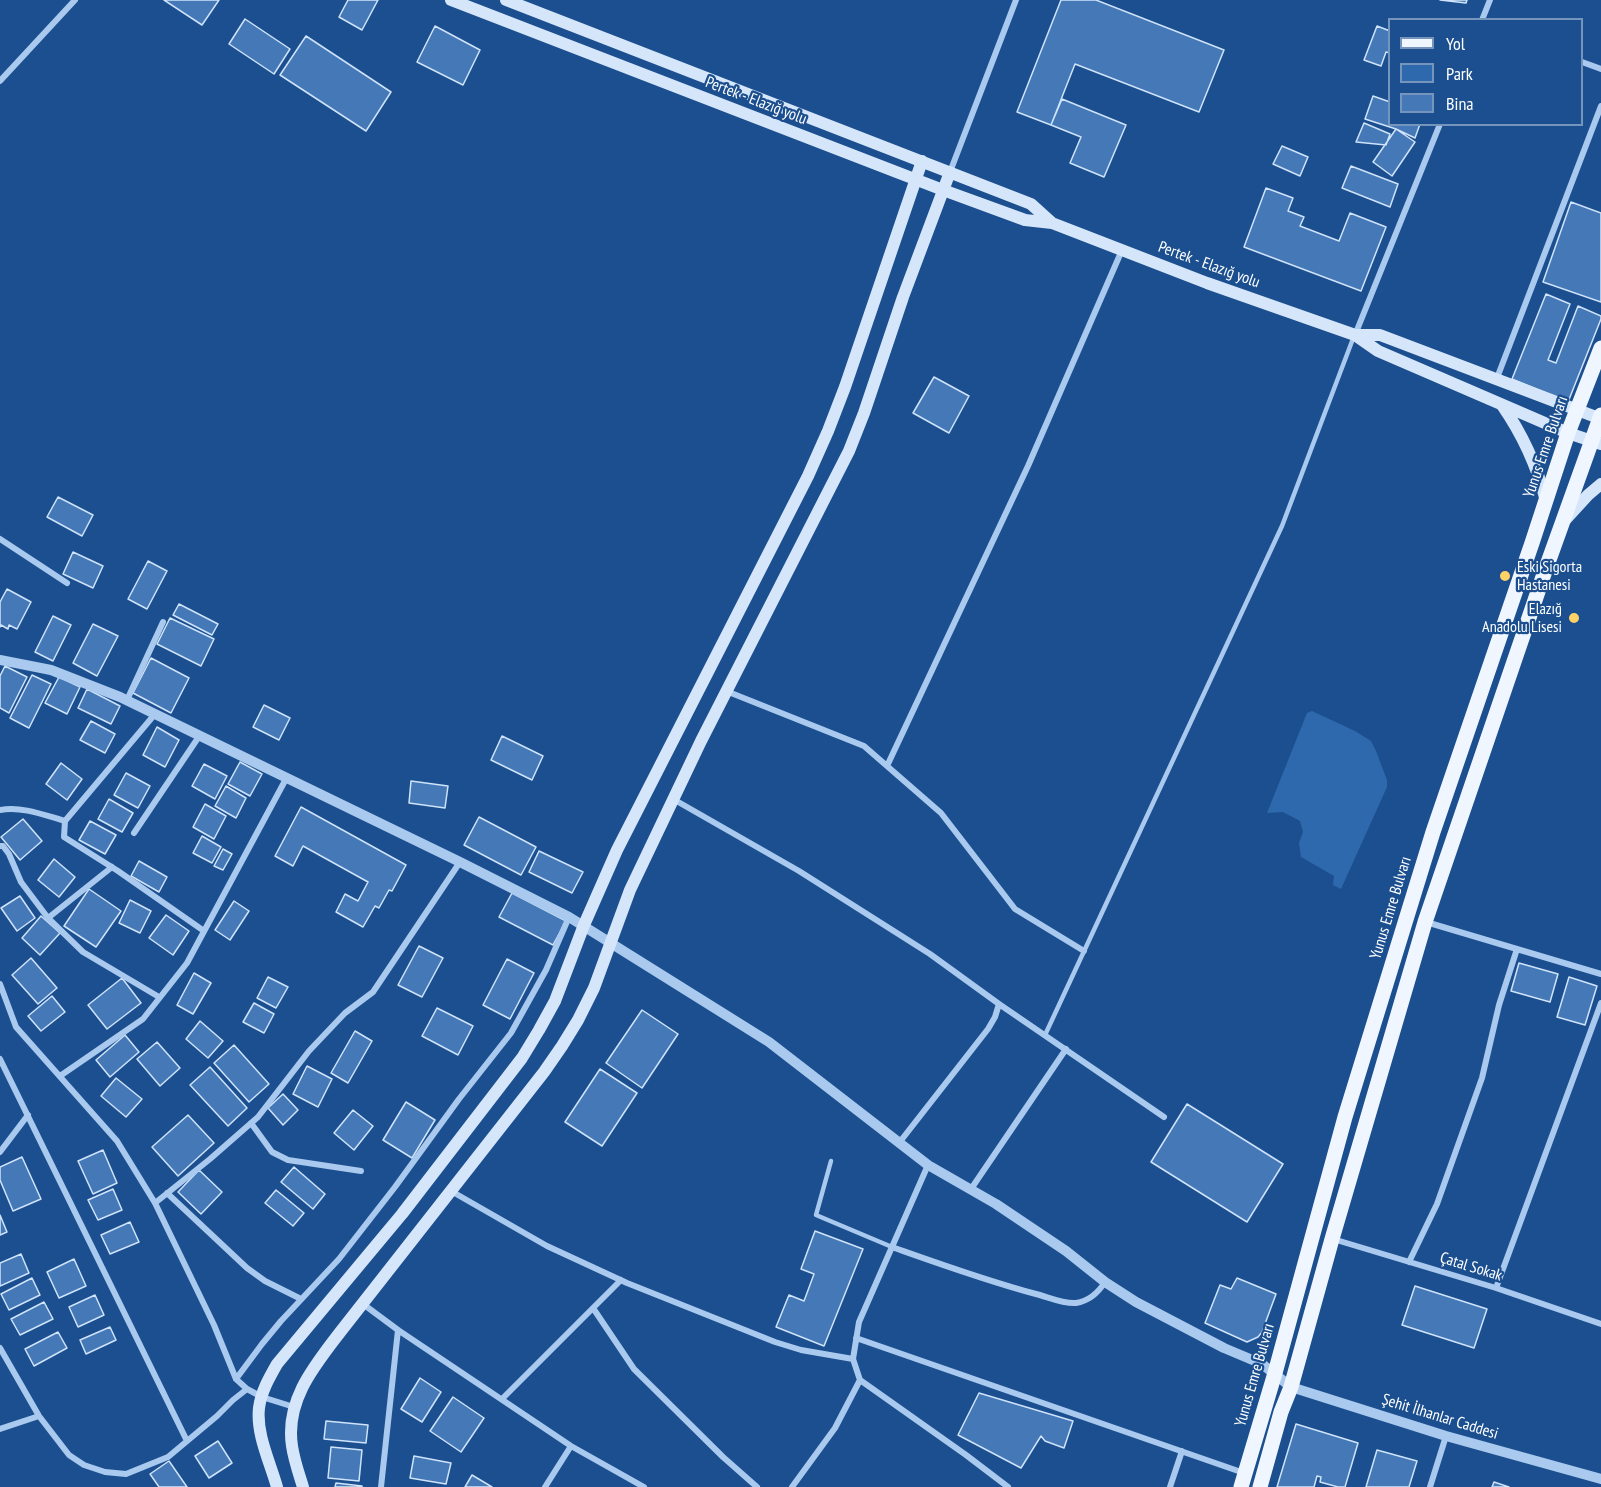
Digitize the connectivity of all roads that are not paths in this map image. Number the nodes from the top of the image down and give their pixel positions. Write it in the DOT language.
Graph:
graph roads {
  1 [pos="75,0"];
  2 [pos="451,0"];
  3 [pos="506,0"];
  4 [pos="1016,0"];
  5 [pos="1490,0"];
  6 [pos="1483,18"];
  7 [pos="1583,63"];
  8 [pos="1601,69"];
  9 [pos="0,81"];
  10 [pos="1601,106"];
  11 [pos="1439,126"];
  12 [pos="922,162"];
  13 [pos="950,172"];
  14 [pos="915,180"];
  15 [pos="943,190"];
  16 [pos="1052,223"];
  17 [pos="1122,250"];
  18 [pos="1354,335"];
  19 [pos="1601,348"];
  20 [pos="1497,378"];
  21 [pos="1502,404"];
  22 [pos="1576,410"];
  23 [pos="1601,418"];
  24 [pos="1568,433"];
  25 [pos="1596,442"];
  26 [pos="1601,484"];
  27 [pos="1546,501"];
  28 [pos="1562,525"];
  29 [pos="0,539"];
  30 [pos="67,583"];
  31 [pos="163,622"];
  32 [pos="0,660"];
  33 [pos="725,691"];
  34 [pos="127,700"];
  35 [pos="155,714"];
  36 [pos="200,735"];
  37 [pos="887,766"];
  38 [pos="287,777"];
  39 [pos="673,799"];
  40 [pos="0,810"];
  41 [pos="65,821"];
  42 [pos="134,833"];
  43 [pos="0,846"];
  44 [pos="460,862"];
  45 [pos="112,867"];
  46 [pos="569,916"];
  47 [pos="48,918"];
  48 [pos="1425,922"];
  49 [pos="584,925"];
  50 [pos="204,931"];
  51 [pos="612,943"];
  52 [pos="1516,949"];
  53 [pos="1084,951"];
  54 [pos="1601,974"];
  55 [pos="0,984"];
  56 [pos="159,997"];
  57 [pos="1601,1003"];
  58 [pos="999,1004"];
  59 [pos="1045,1035"];
  60 [pos="1066,1049"];
  61 [pos="0,1059"];
  62 [pos="60,1076"];
  63 [pos="28,1115"];
  64 [pos="1164,1117"];
  65 [pos="251,1123"];
  66 [pos="899,1143"];
  67 [pos="0,1152"];
  68 [pos="831,1161"];
  69 [pos="928,1165"];
  70 [pos="361,1171"];
  71 [pos="971,1189"];
  72 [pos="451,1191"];
  73 [pos="167,1193"];
  74 [pos="154,1203"];
  75 [pos="1332,1239"];
  76 [pos="892,1248"];
  77 [pos="1409,1262"];
  78 [pos="621,1280"];
  79 [pos="1105,1282"];
  80 [pos="1496,1288"];
  81 [pos="301,1299"];
  82 [pos="363,1304"];
  83 [pos="592,1308"];
  84 [pos="1601,1324"];
  85 [pos="398,1330"];
  86 [pos="856,1338"];
  87 [pos="0,1348"];
  88 [pos="853,1359"];
  89 [pos="1275,1373"];
  90 [pos="236,1379"];
  91 [pos="860,1380"];
  92 [pos="1291,1387"];
  93 [pos="246,1389"];
  94 [pos="262,1397"];
  95 [pos="502,1399"];
  96 [pos="294,1407"];
  97 [pos="39,1416"];
  98 [pos="0,1429"];
  99 [pos="1446,1436"];
  100 [pos="187,1441"];
  101 [pos="571,1446"];
  102 [pos="1182,1451"];
  103 [pos="1601,1479"];
  104 [pos="1243,1480"];
  105 [pos="277,1487"];
  106 [pos="303,1487"];
  107 [pos="381,1487"];
  108 [pos="546,1487"];
  109 [pos="644,1487"];
  110 [pos="757,1487"];
  111 [pos="792,1487"];
  112 [pos="1008,1487"];
  113 [pos="1170,1487"];
  114 [pos="1260,1487"];
  115 [pos="1430,1487"];
  1 -- 9 [label="street"];
  2 -- 14 [label="main road, Pertek - Elazığ yolu"];
  3 -- 12 [label="main road, Pertek - Elazığ yolu"];
  4 -- 13 [label="street"];
  5 -- 6 [label="street"];
  7 -- 8 [label="street"];
  10 -- 20 [label="street"];
  11 -- 18 [label="street"];
  12 -- 13 [label="main road, Pertek - Elazığ yolu"];
  12 -- 14 [label="main road"];
  13 -- 15 [label="main road"];
  13 -- 16 [label="main road, Pertek - Elazığ yolu"];
  14 -- 15 [label="main road, Pertek - Elazığ yolu"];
  14 -- 49 [label="main road"];
  15 -- 16 [label="main road, Pertek - Elazığ yolu"];
  15 -- 33 [label="main road"];
  16 -- 17 [label="main road, Pertek - Elazığ yolu"];
  17 -- 18 [label="main road, Pertek - Elazığ yolu"];
  17 -- 37 [label="street"];
  18 -- 20 [label="main road"];
  18 -- 21 [label="main road"];
  18 -- 53 [label="lane"];
  19 -- 22 [label="main road, Yunus Emre Bulvarı"];
  20 -- 22 [label="main road"];
  21 -- 24 [label="main road"];
  21 -- 27 [label="main road"];
  22 -- 23 [label="main road"];
  22 -- 24 [label="main road, Yunus Emre Bulvarı"];
  23 -- 25 [label="main road"];
  24 -- 25 [label="main road"];
  24 -- 27 [label="main road, Yunus Emre Bulvarı"];
  25 -- 28 [label="main road"];
  26 -- 28 [label="main road"];
  27 -- 89 [label="main road, Yunus Emre Bulvarı"];
  28 -- 48 [label="main road"];
  29 -- 30 [label="street"];
  31 -- 34 [label="street"];
  32 -- 34 [label="street, Şehit İlhanlar Caddesi"];
  33 -- 37 [label="street"];
  33 -- 39 [label="main road"];
  34 -- 35 [label="street, Şehit İlhanlar Caddesi"];
  35 -- 36 [label="street, Şehit İlhanlar Caddesi"];
  35 -- 41 [label="street"];
  36 -- 38 [label="street, Şehit İlhanlar Caddesi"];
  36 -- 42 [label="street"];
  37 -- 53 [label="street"];
  38 -- 44 [label="street, Şehit İlhanlar Caddesi"];
  38 -- 50 [label="street"];
  39 -- 51 [label="main road"];
  39 -- 58 [label="street"];
  40 -- 41 [label="street"];
  41 -- 45 [label="street"];
  43 -- 47 [label="street"];
  44 -- 46 [label="street, Şehit İlhanlar Caddesi"];
  44 -- 65 [label="street"];
  45 -- 47 [label="street"];
  45 -- 50 [label="street"];
  46 -- 49 [label="street, Şehit İlhanlar Caddesi"];
  46 -- 81 [label="street"];
  47 -- 56 [label="street"];
  48 -- 52 [label="street"];
  48 -- 75 [label="main road"];
  49 -- 51 [label="street, Şehit İlhanlar Caddesi"];
  49 -- 94 [label="main road"];
  50 -- 56 [label="street"];
  51 -- 66 [label="street, Şehit İlhanlar Caddesi"];
  51 -- 72 [label="main road"];
  52 -- 54 [label="street"];
  52 -- 77 [label="street"];
  53 -- 59 [label="lane"];
  55 -- 62 [label="street"];
  56 -- 62 [label="street"];
  57 -- 80 [label="street"];
  58 -- 59 [label="street"];
  58 -- 66 [label="street"];
  59 -- 60 [label="street"];
  60 -- 64 [label="street"];
  60 -- 71 [label="street"];
  61 -- 63 [label="street"];
  62 -- 74 [label="street"];
  63 -- 67 [label="street"];
  63 -- 100 [label="street"];
  65 -- 70 [label="street"];
  65 -- 73 [label="street"];
  66 -- 69 [label="street, Şehit İlhanlar Caddesi"];
  68 -- 76 [label="lane"];
  69 -- 71 [label="street, Şehit İlhanlar Caddesi"];
  69 -- 76 [label="street"];
  71 -- 79 [label="street, Şehit İlhanlar Caddesi"];
  72 -- 78 [label="street"];
  72 -- 82 [label="main road"];
  73 -- 74 [label="street"];
  73 -- 81 [label="street"];
  74 -- 90 [label="street"];
  75 -- 77 [label="street, Çatal Sokak"];
  75 -- 92 [label="main road"];
  76 -- 79 [label="street"];
  76 -- 86 [label="street"];
  77 -- 80 [label="street, Çatal Sokak"];
  78 -- 83 [label="street"];
  78 -- 88 [label="street"];
  79 -- 89 [label="street, Şehit İlhanlar Caddesi"];
  80 -- 84 [label="street, Çatal Sokak"];
  81 -- 90 [label="street"];
  82 -- 85 [label="street"];
  82 -- 96 [label="main road"];
  83 -- 95 [label="street"];
  83 -- 110 [label="street"];
  85 -- 95 [label="street"];
  85 -- 107 [label="street"];
  86 -- 88 [label="street"];
  86 -- 102 [label="street"];
  87 -- 97 [label="street"];
  88 -- 91 [label="street"];
  89 -- 92 [label="street, Şehit İlhanlar Caddesi"];
  89 -- 104 [label="main road, Yunus Emre Bulvarı"];
  90 -- 93 [label="street"];
  91 -- 111 [label="street"];
  91 -- 112 [label="street"];
  92 -- 99 [label="street, Şehit İlhanlar Caddesi"];
  92 -- 114 [label="main road"];
  93 -- 94 [label="street"];
  93 -- 100 [label="street"];
  94 -- 96 [label="street"];
  94 -- 105 [label="main road"];
  95 -- 101 [label="street"];
  96 -- 106 [label="main road"];
  97 -- 98 [label="street"];
  97 -- 100 [label="street"];
  99 -- 103 [label="street, Şehit İlhanlar Caddesi"];
  99 -- 115 [label="street"];
  101 -- 108 [label="street"];
  101 -- 109 [label="street"];
  102 -- 104 [label="street"];
  102 -- 113 [label="street"];
}
